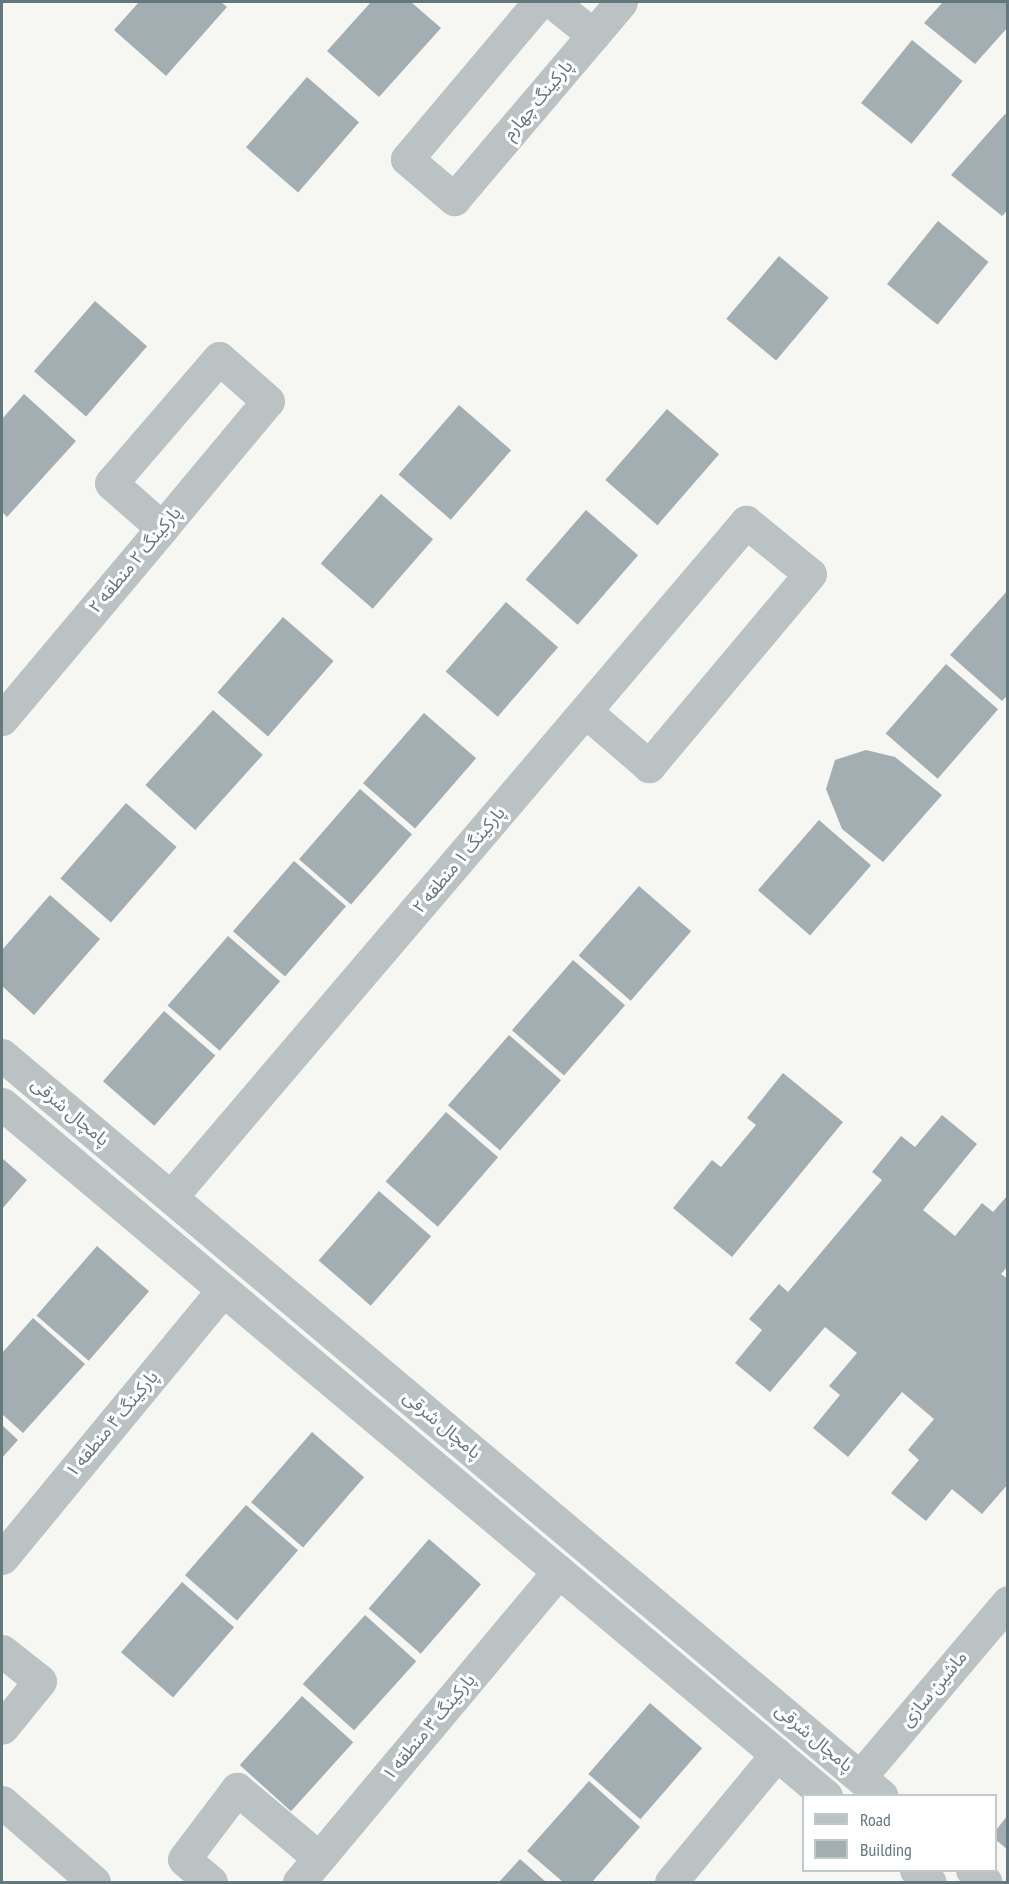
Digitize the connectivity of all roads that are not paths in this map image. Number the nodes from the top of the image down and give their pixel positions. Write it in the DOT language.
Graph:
graph roads {
  1 [pos="539,2"];
  2 [pos="552,2"];
  3 [pos="621,2"];
  4 [pos="593,35"];
  5 [pos="162,528"];
  6 [pos="585,711"];
  7 [pos="2,719"];
  8 [pos="2,1055"];
  9 [pos="2,1104"];
  10 [pos="171,1197"];
  11 [pos="223,1290"];
  12 [pos="2,1558"];
  13 [pos="559,1571"];
  14 [pos="1008,1602"];
  15 [pos="2,1651"];
  16 [pos="2,1728"];
  17 [pos="777,1754"];
  18 [pos="871,1786"];
  19 [pos="824,1794"];
  20 [pos="2,1802"];
  21 [pos="309,1870"];
  22 [pos="918,1872"];
  23 [pos="974,1872"];
  24 [pos="94,1882"];
  25 [pos="211,1882"];
  26 [pos="671,1882"];
  27 [pos="930,1882"];
  28 [pos="986,1882"];
  1 -- 4 [label="street, پارکینگ چهارم"];
  2 -- 4 [label="street"];
  3 -- 4 [label="street, پارکینگ چهارم"];
  5 -- 5 [label="street, پارکینگ ۲ منطقه ۲"];
  5 -- 7 [label="street, پارکینگ ۲ منطقه ۲"];
  6 -- 6 [label="street, پارکینگ ۱ منطقه ۲"];
  6 -- 10 [label="street, پارکینگ ۱ منطقه ۲"];
  8 -- 10 [label="street, پامچال شرقی"];
  9 -- 11 [label="street, پامچال شرقی"];
  10 -- 18 [label="street, پامچال شرقی"];
  11 -- 12 [label="street, پارکینگ ۴ منطقه ۱"];
  11 -- 13 [label="street, پامچال شرقی"];
  13 -- 17 [label="street, پامچال شرقی"];
  13 -- 21 [label="street, پارکینگ ۳ منطقه ۱"];
  14 -- 18 [label="street, ماشین سازی"];
  15 -- 16 [label="street"];
  17 -- 19 [label="street, پامچال شرقی"];
  17 -- 26 [label="street"];
  20 -- 24 [label="street"];
  21 -- 25 [label="street"];
  22 -- 27 [label="street"];
  23 -- 28 [label="street"];
}
